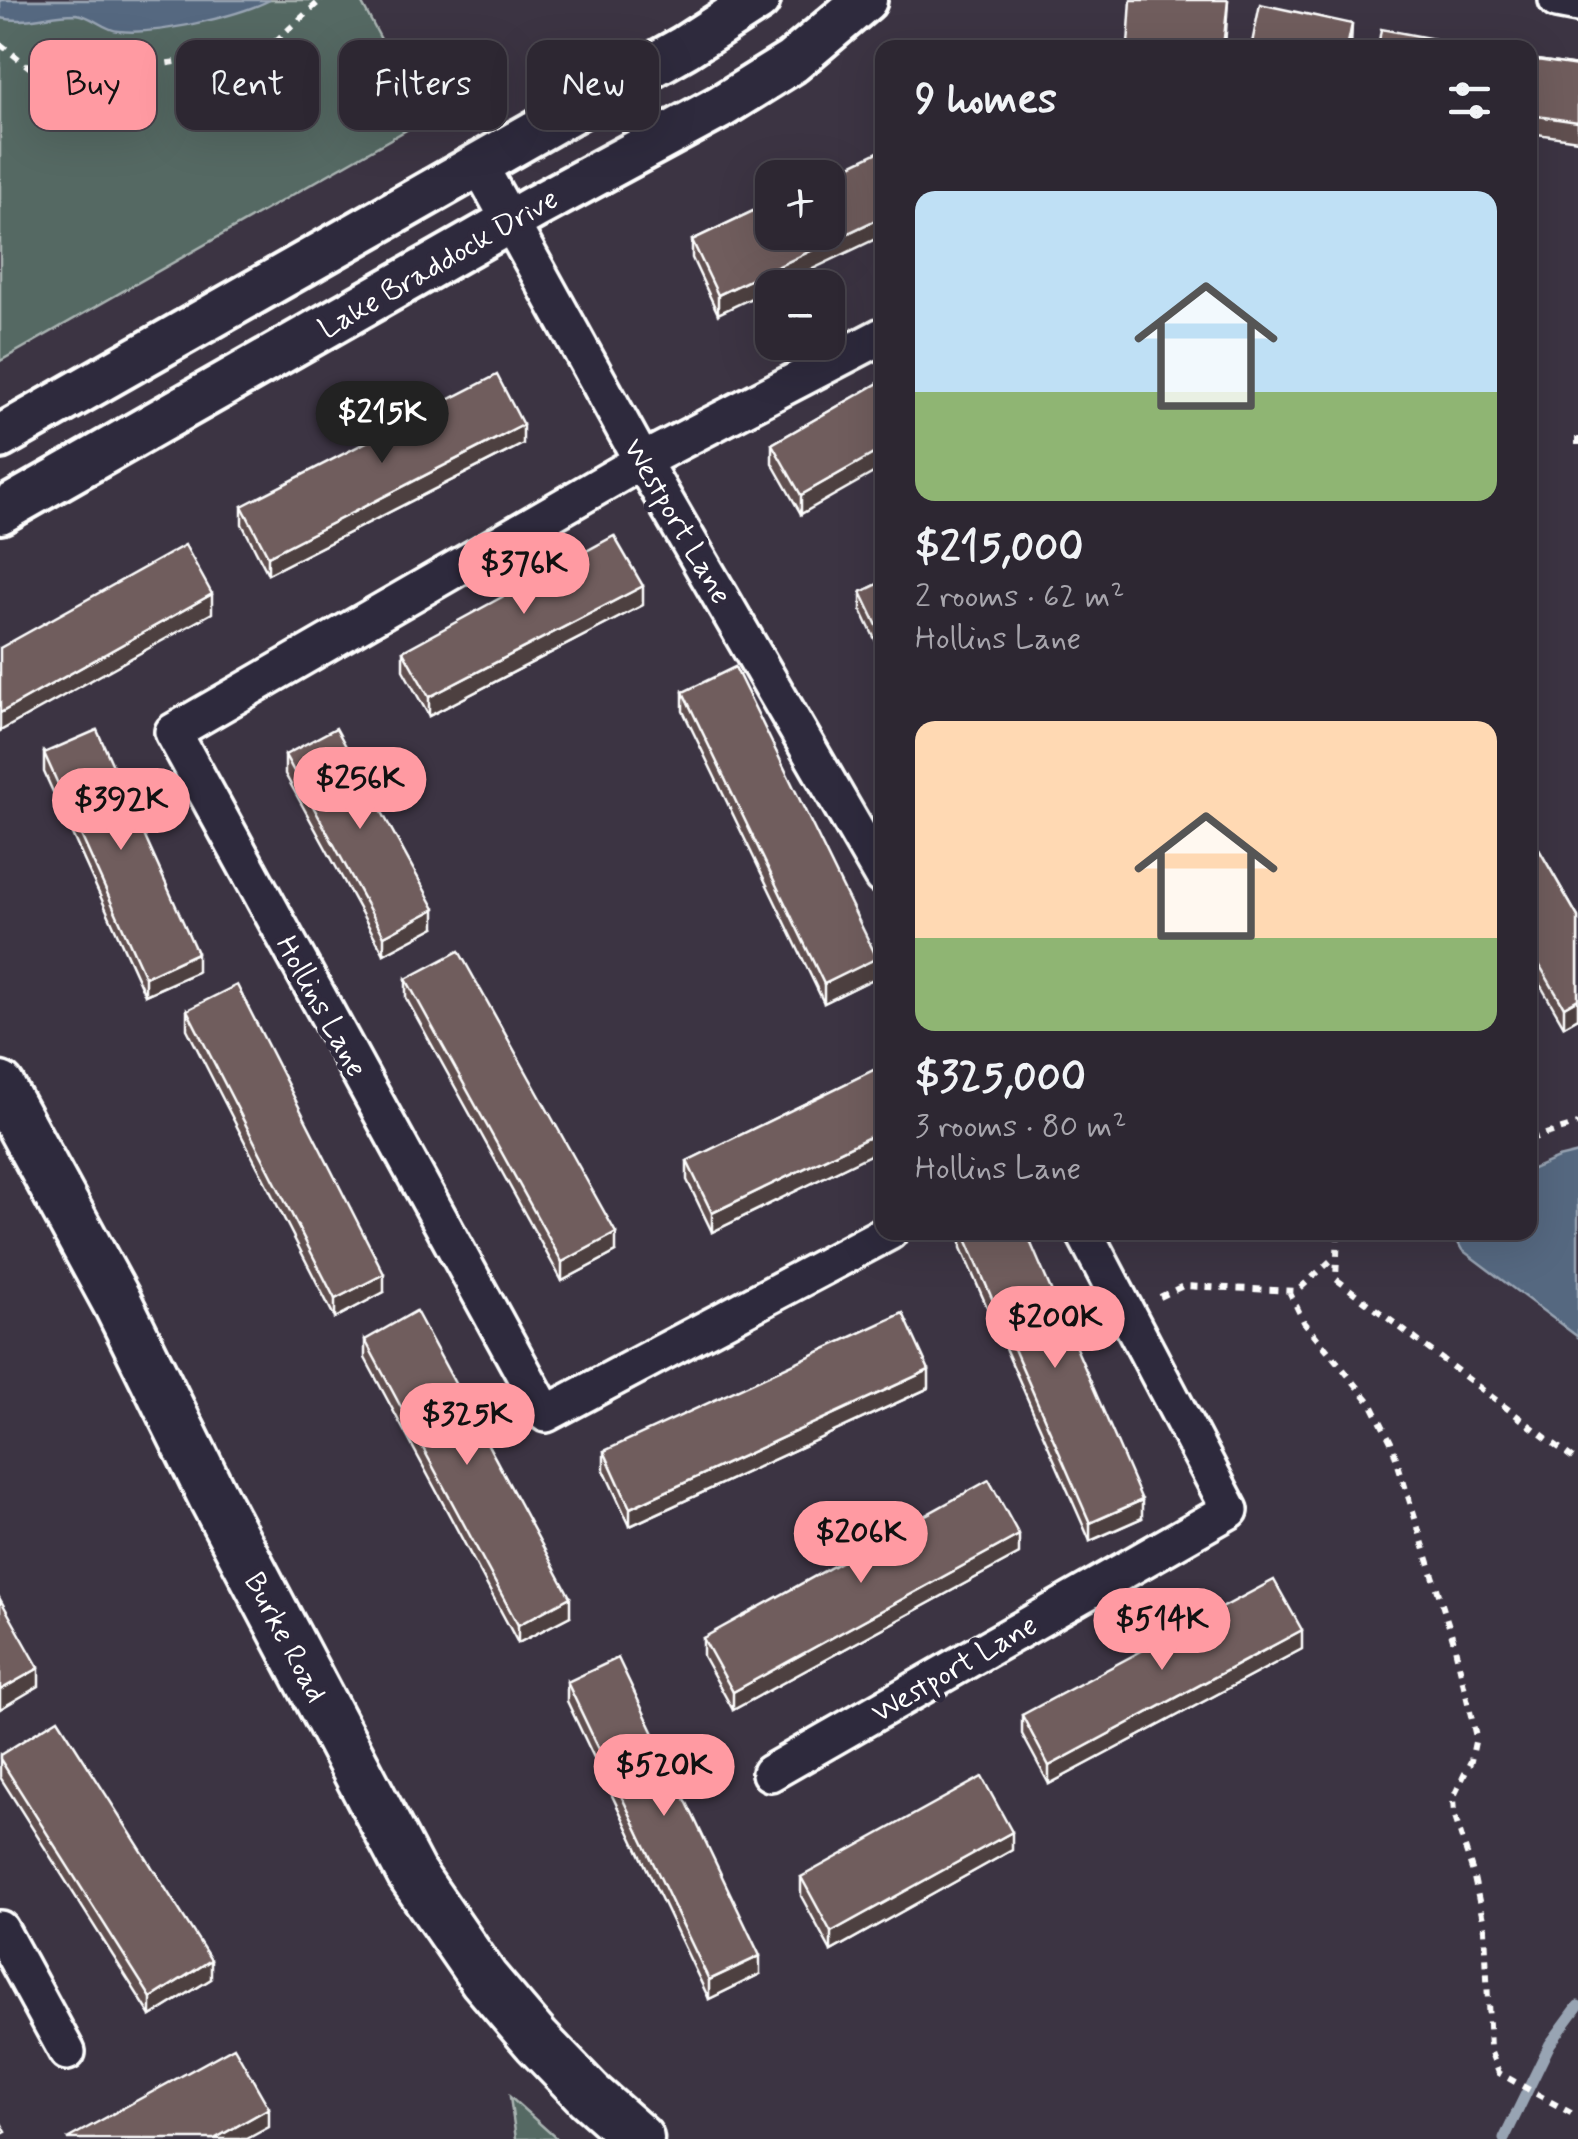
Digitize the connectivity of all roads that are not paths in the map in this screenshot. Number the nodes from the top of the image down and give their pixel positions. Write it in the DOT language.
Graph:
graph roads {
  1 [pos="758,0"];
  2 [pos="865,0"];
  3 [pos="1557,0"];
  4 [pos="1578,4"];
  5 [pos="478,164"];
  6 [pos="510,222"];
  7 [pos="875,340"];
  8 [pos="0,437"];
  9 [pos="642,461"];
  10 [pos="0,512"];
  11 [pos="875,864"];
  12 [pos="0,1088"];
  13 [pos="875,1239"];
  14 [pos="1088,1240"];
  15 [pos="770,1772"];
  16 [pos="0,1929"];
  17 [pos="68,2052"];
  18 [pos="639,2139"];
  1 -- 5 [label="street"];
  2 -- 6 [label="street, Lake Braddock Drive"];
  3 -- 4 [label="street"];
  5 -- 6 [label="street, Westport Lane"];
  5 -- 8 [label="street"];
  6 -- 9 [label="street, Westport Lane"];
  6 -- 10 [label="street, Lake Braddock Drive"];
  7 -- 9 [label="street"];
  9 -- 11 [label="street, Westport Lane"];
  9 -- 13 [label="street, Hollins Lane"];
  12 -- 18 [label="main road, Burke Road"];
  14 -- 15 [label="street, Westport Lane"];
  16 -- 17 [label="street"];
}
